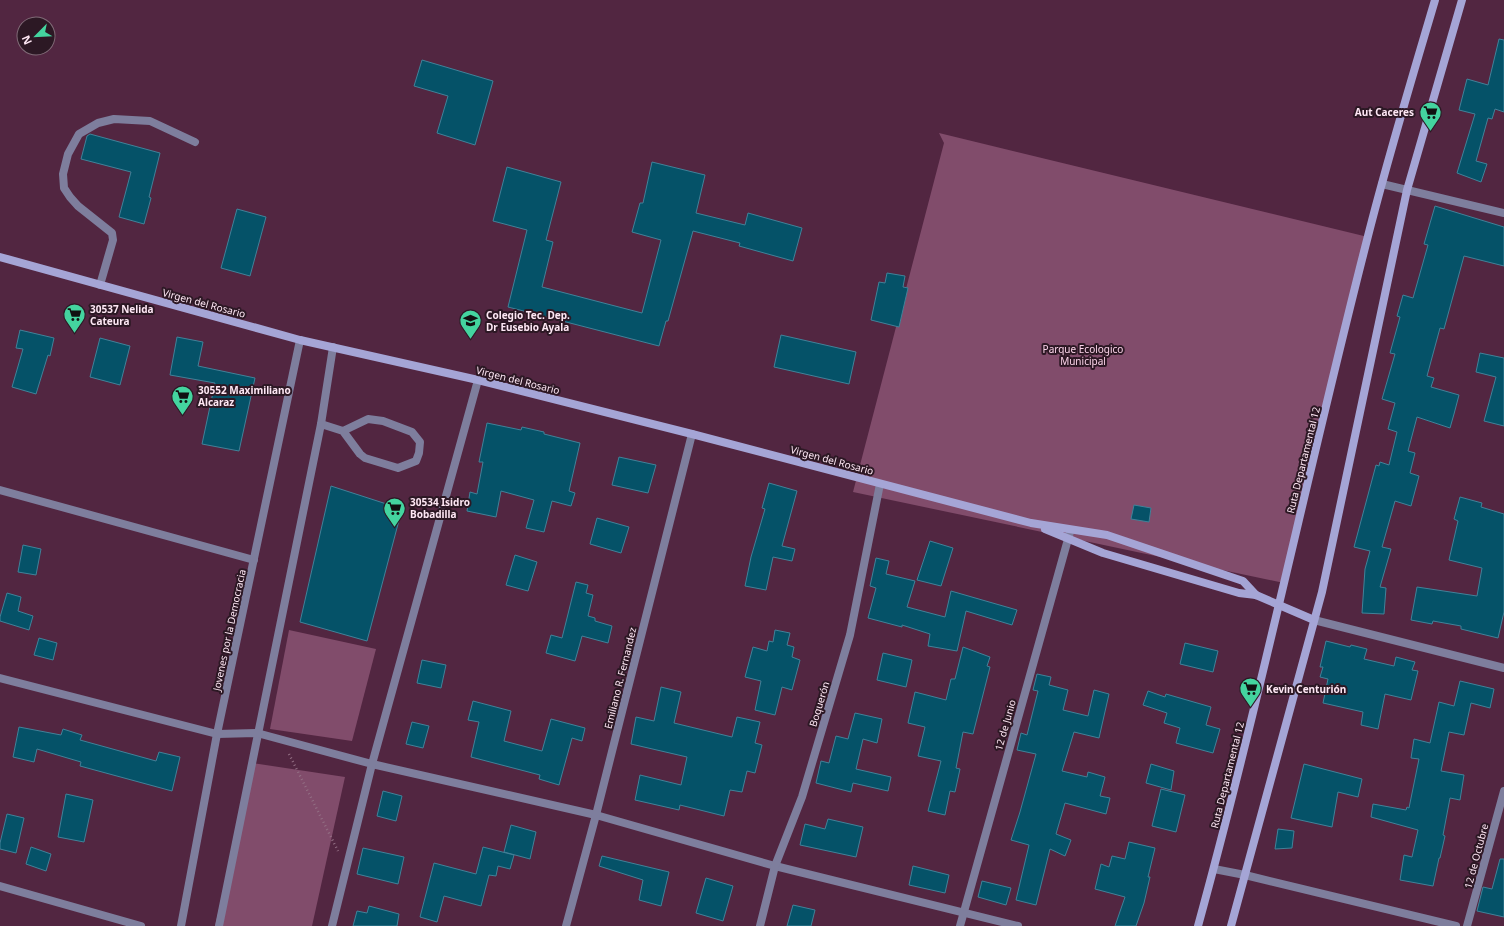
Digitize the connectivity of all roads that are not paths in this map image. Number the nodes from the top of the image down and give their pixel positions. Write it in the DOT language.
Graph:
graph roads {
  1 [pos="1435,0"];
  2 [pos="1462,0"];
  3 [pos="195,142"];
  4 [pos="1382,184"];
  5 [pos="1406,190"];
  6 [pos="1504,213"];
  7 [pos="0,257"];
  8 [pos="100,285"];
  9 [pos="300,340"];
  10 [pos="333,347"];
  11 [pos="478,380"];
  12 [pos="321,424"];
  13 [pos="343,431"];
  14 [pos="692,434"];
  15 [pos="880,484"];
  16 [pos="0,490"];
  17 [pos="1032,523"];
  18 [pos="1070,529"];
  19 [pos="1068,538"];
  20 [pos="254,560"];
  21 [pos="1256,595"];
  22 [pos="1279,606"];
  23 [pos="1314,620"];
  24 [pos="1504,668"];
  25 [pos="0,678"];
  26 [pos="257,733"];
  27 [pos="217,734"];
  28 [pos="372,764"];
  29 [pos="1504,791"];
  30 [pos="596,815"];
  31 [pos="776,866"];
  32 [pos="1214,869"];
  33 [pos="1245,875"];
  34 [pos="0,886"];
  35 [pos="963,914"];
  36 [pos="141,926"];
  37 [pos="181,926"];
  38 [pos="219,926"];
  39 [pos="332,926"];
  40 [pos="566,926"];
  41 [pos="760,926"];
  42 [pos="960,926"];
  43 [pos="1018,926"];
  44 [pos="1198,926"];
  45 [pos="1231,926"];
  46 [pos="1456,926"];
  47 [pos="1467,926"];
  1 -- 4 [label="main road, Ruta Departamental 12"];
  2 -- 5 [label="main road"];
  3 -- 8 [label="street"];
  4 -- 5 [label="street"];
  4 -- 22 [label="main road, Ruta Departamental 12"];
  5 -- 6 [label="street"];
  5 -- 23 [label="main road"];
  7 -- 8 [label="main road, Virgen del Rosario"];
  8 -- 9 [label="main road, Virgen del Rosario"];
  9 -- 10 [label="main road, Virgen del Rosario"];
  9 -- 20 [label="street, Jovenes por la Democracia"];
  10 -- 11 [label="main road, Virgen del Rosario"];
  10 -- 12 [label="street"];
  11 -- 14 [label="main road, Virgen del Rosario"];
  11 -- 28 [label="street"];
  12 -- 13 [label="street"];
  12 -- 26 [label="street"];
  13 -- 13 [label="street"];
  14 -- 15 [label="main road, Virgen del Rosario"];
  14 -- 30 [label="street, Emiliano R. Fernandez"];
  15 -- 17 [label="main road, Virgen del Rosario"];
  15 -- 31 [label="street, Boquerón"];
  16 -- 20 [label="street"];
  17 -- 18 [label="main road"];
  17 -- 19 [label="main road"];
  18 -- 19 [label="street, 12 de Junio"];
  18 -- 21 [label="main road"];
  19 -- 21 [label="main road"];
  19 -- 35 [label="street, 12 de Junio"];
  20 -- 27 [label="street, Jovenes por la Democracia"];
  21 -- 22 [label="main road"];
  22 -- 23 [label="main road"];
  22 -- 32 [label="main road, Ruta Departamental 12"];
  23 -- 24 [label="street"];
  23 -- 33 [label="main road"];
  25 -- 27 [label="street"];
  26 -- 27 [label="street"];
  26 -- 28 [label="street"];
  26 -- 38 [label="street"];
  27 -- 37 [label="street, Jovenes por la Democracia"];
  28 -- 30 [label="street"];
  28 -- 39 [label="street"];
  29 -- 47 [label="street, 12 de Octubre"];
  30 -- 31 [label="street"];
  30 -- 40 [label="street, Emiliano R. Fernandez"];
  31 -- 35 [label="street"];
  31 -- 41 [label="street, Boquerón"];
  32 -- 33 [label="street"];
  32 -- 44 [label="main road, Ruta Departamental 12"];
  33 -- 45 [label="main road"];
  33 -- 46 [label="street"];
  34 -- 36 [label="street"];
  35 -- 42 [label="street, 12 de Junio"];
  35 -- 43 [label="street"];
}
